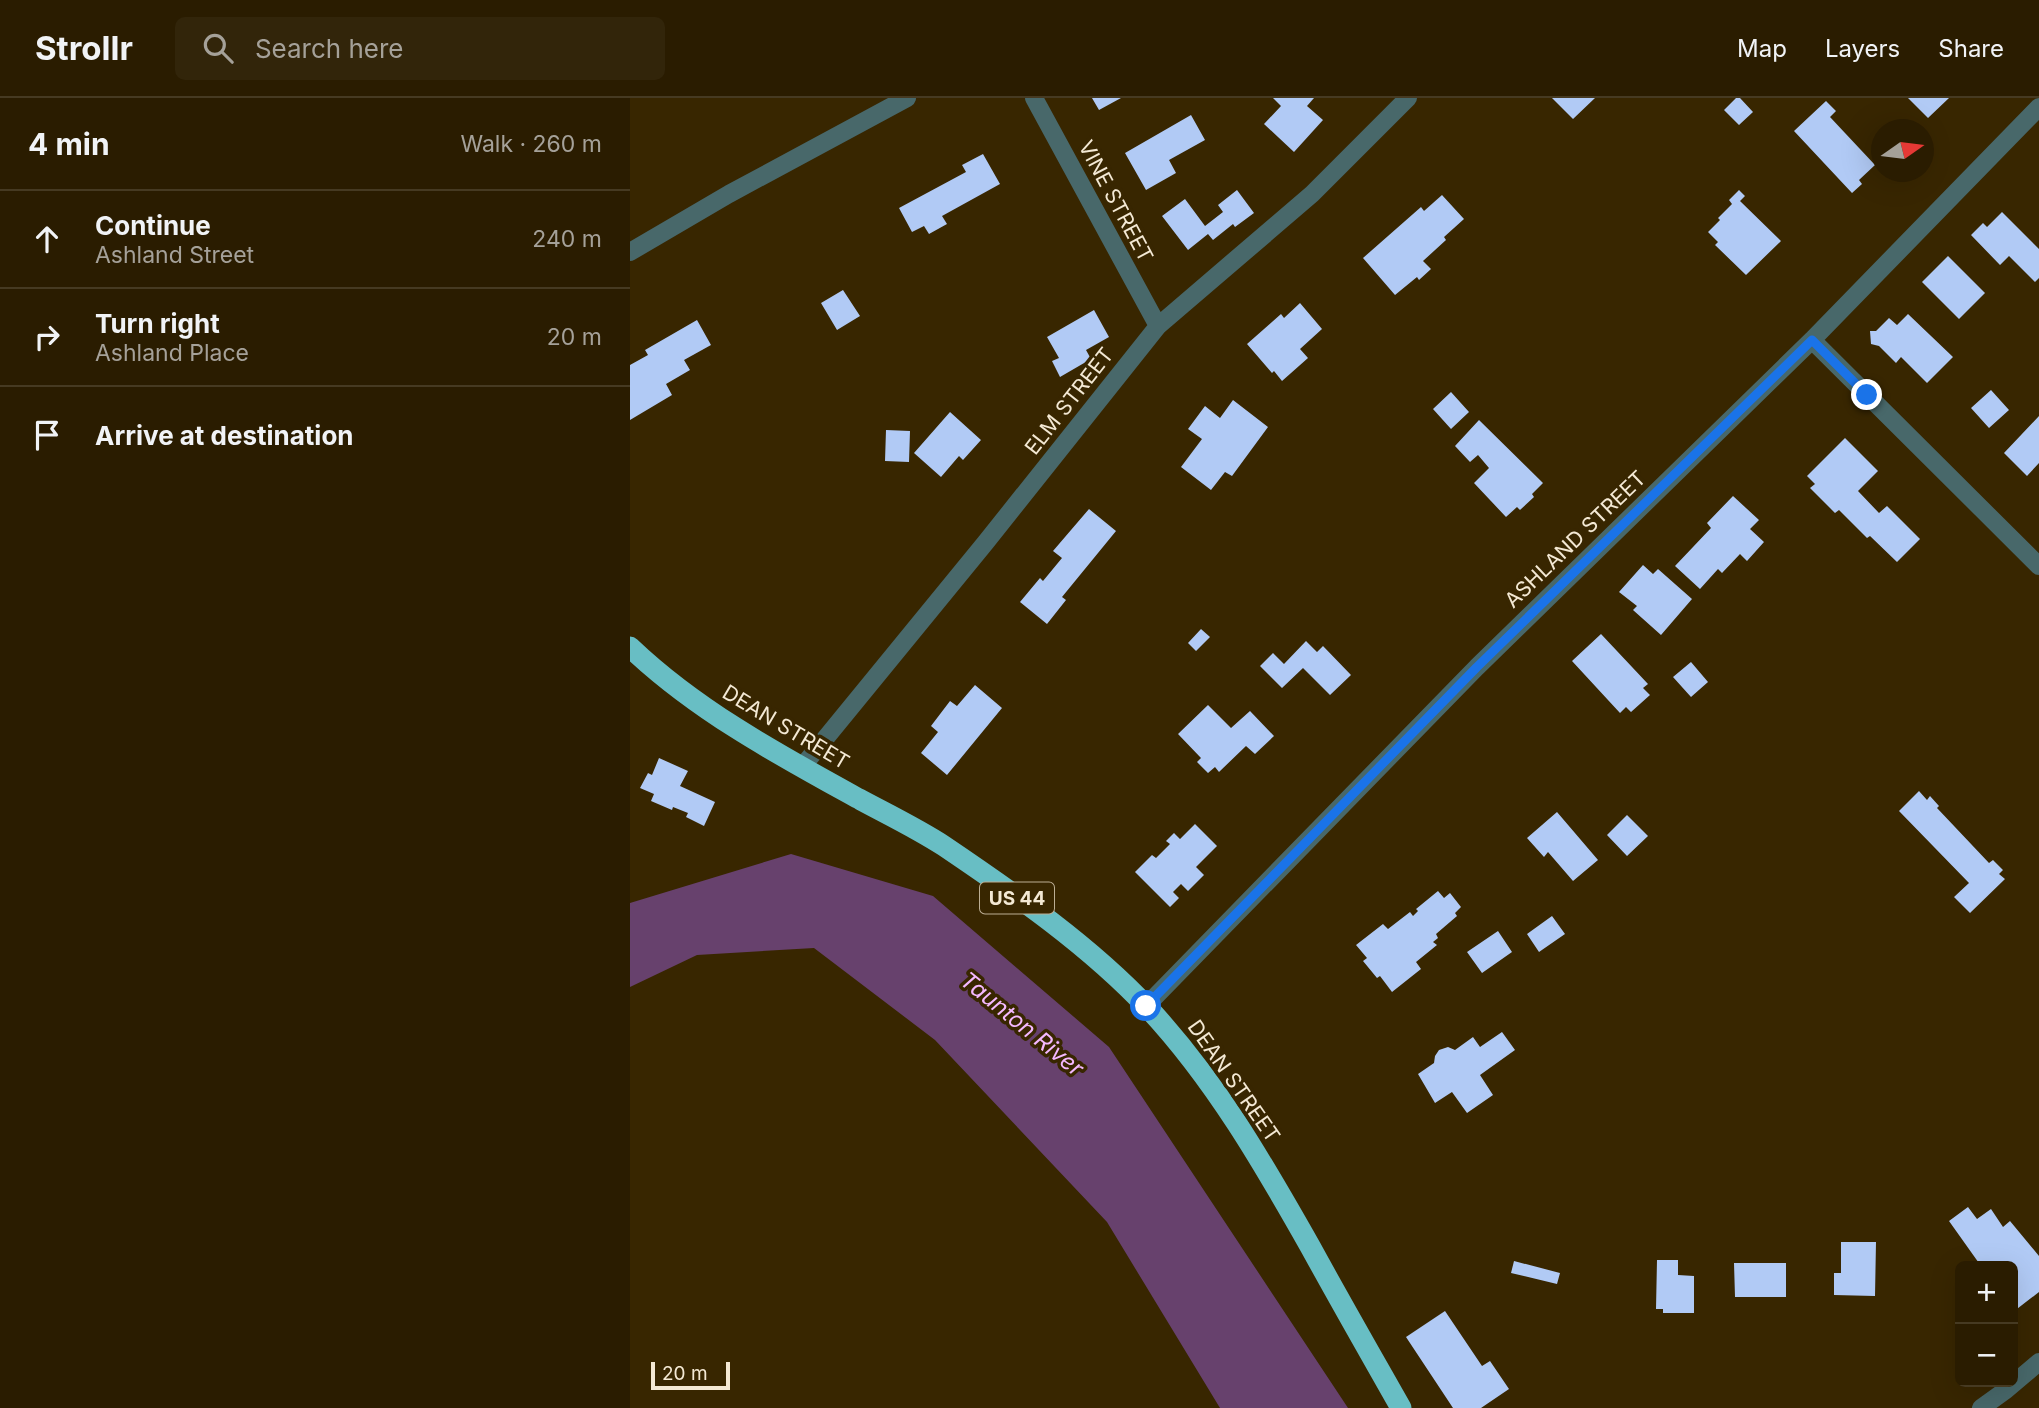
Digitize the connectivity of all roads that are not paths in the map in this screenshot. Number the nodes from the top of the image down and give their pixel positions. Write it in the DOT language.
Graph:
graph roads {
  1 [pos="907,98"];
  2 [pos="1034,98"];
  3 [pos="1408,98"];
  4 [pos="2039,107"];
  5 [pos="630,252"];
  6 [pos="1158,326"];
  7 [pos="1812,340"];
  8 [pos="2039,566"];
  9 [pos="632,652"];
  10 [pos="802,767"];
  11 [pos="1146,1006"];
  12 [pos="2036,1367"];
  13 [pos="1401,1408"];
  14 [pos="1981,1408"];
  1 -- 5 [label="street"];
  2 -- 6 [label="street, VINE STREET"];
  3 -- 6 [label="street, ELM STREET"];
  4 -- 7 [label="street, ASHLAND STREET"];
  6 -- 10 [label="street, ELM STREET"];
  7 -- 8 [label="street"];
  7 -- 11 [label="street, ASHLAND STREET"];
  9 -- 10 [label="highway, DEAN STREET / US 44"];
  10 -- 11 [label="highway, DEAN STREET / US 44"];
  11 -- 13 [label="highway, DEAN STREET / US 44"];
  12 -- 14 [label="street"];
}
